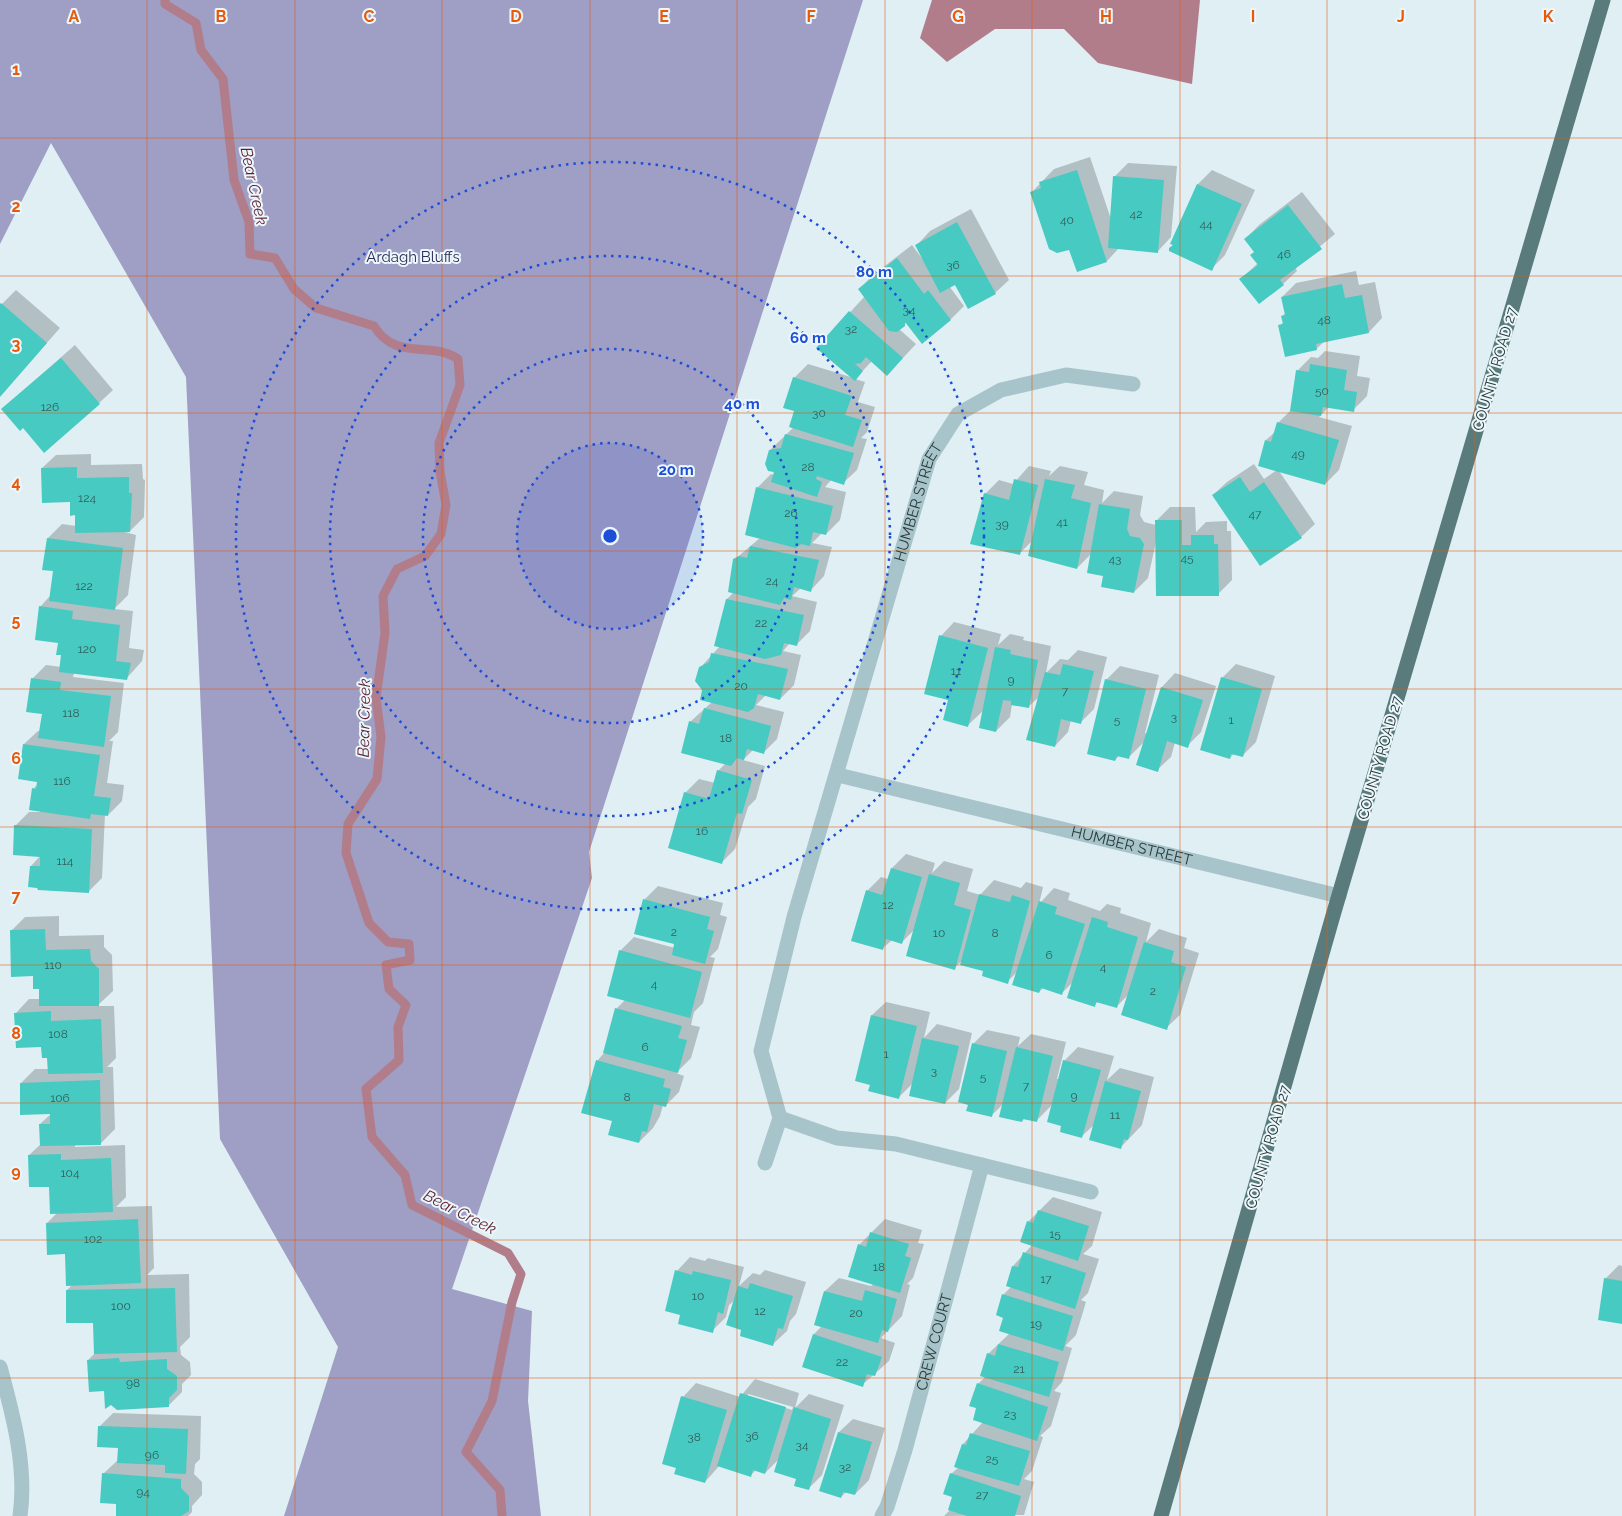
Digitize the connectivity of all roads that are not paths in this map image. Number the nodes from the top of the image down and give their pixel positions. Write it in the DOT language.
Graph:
graph roads {
  1 [pos="1603,0"];
  2 [pos="1134,384"];
  3 [pos="838,775"];
  4 [pos="1339,896"];
  5 [pos="780,1118"];
  6 [pos="765,1163"];
  7 [pos="982,1165"];
  8 [pos="1091,1192"];
  9 [pos="0,1367"];
  10 [pos="20,1516"];
  11 [pos="882,1516"];
  12 [pos="1161,1516"];
  1 -- 4 [label="main road, COUNTY ROAD 27"];
  2 -- 3 [label="street, HUMBER STREET"];
  3 -- 4 [label="street, HUMBER STREET"];
  3 -- 5 [label="street, HUMBER STREET"];
  4 -- 12 [label="main road, COUNTY ROAD 27"];
  5 -- 6 [label="street"];
  5 -- 7 [label="street"];
  7 -- 8 [label="street"];
  7 -- 11 [label="street, CREW COURT"];
  9 -- 10 [label="street"];
}
